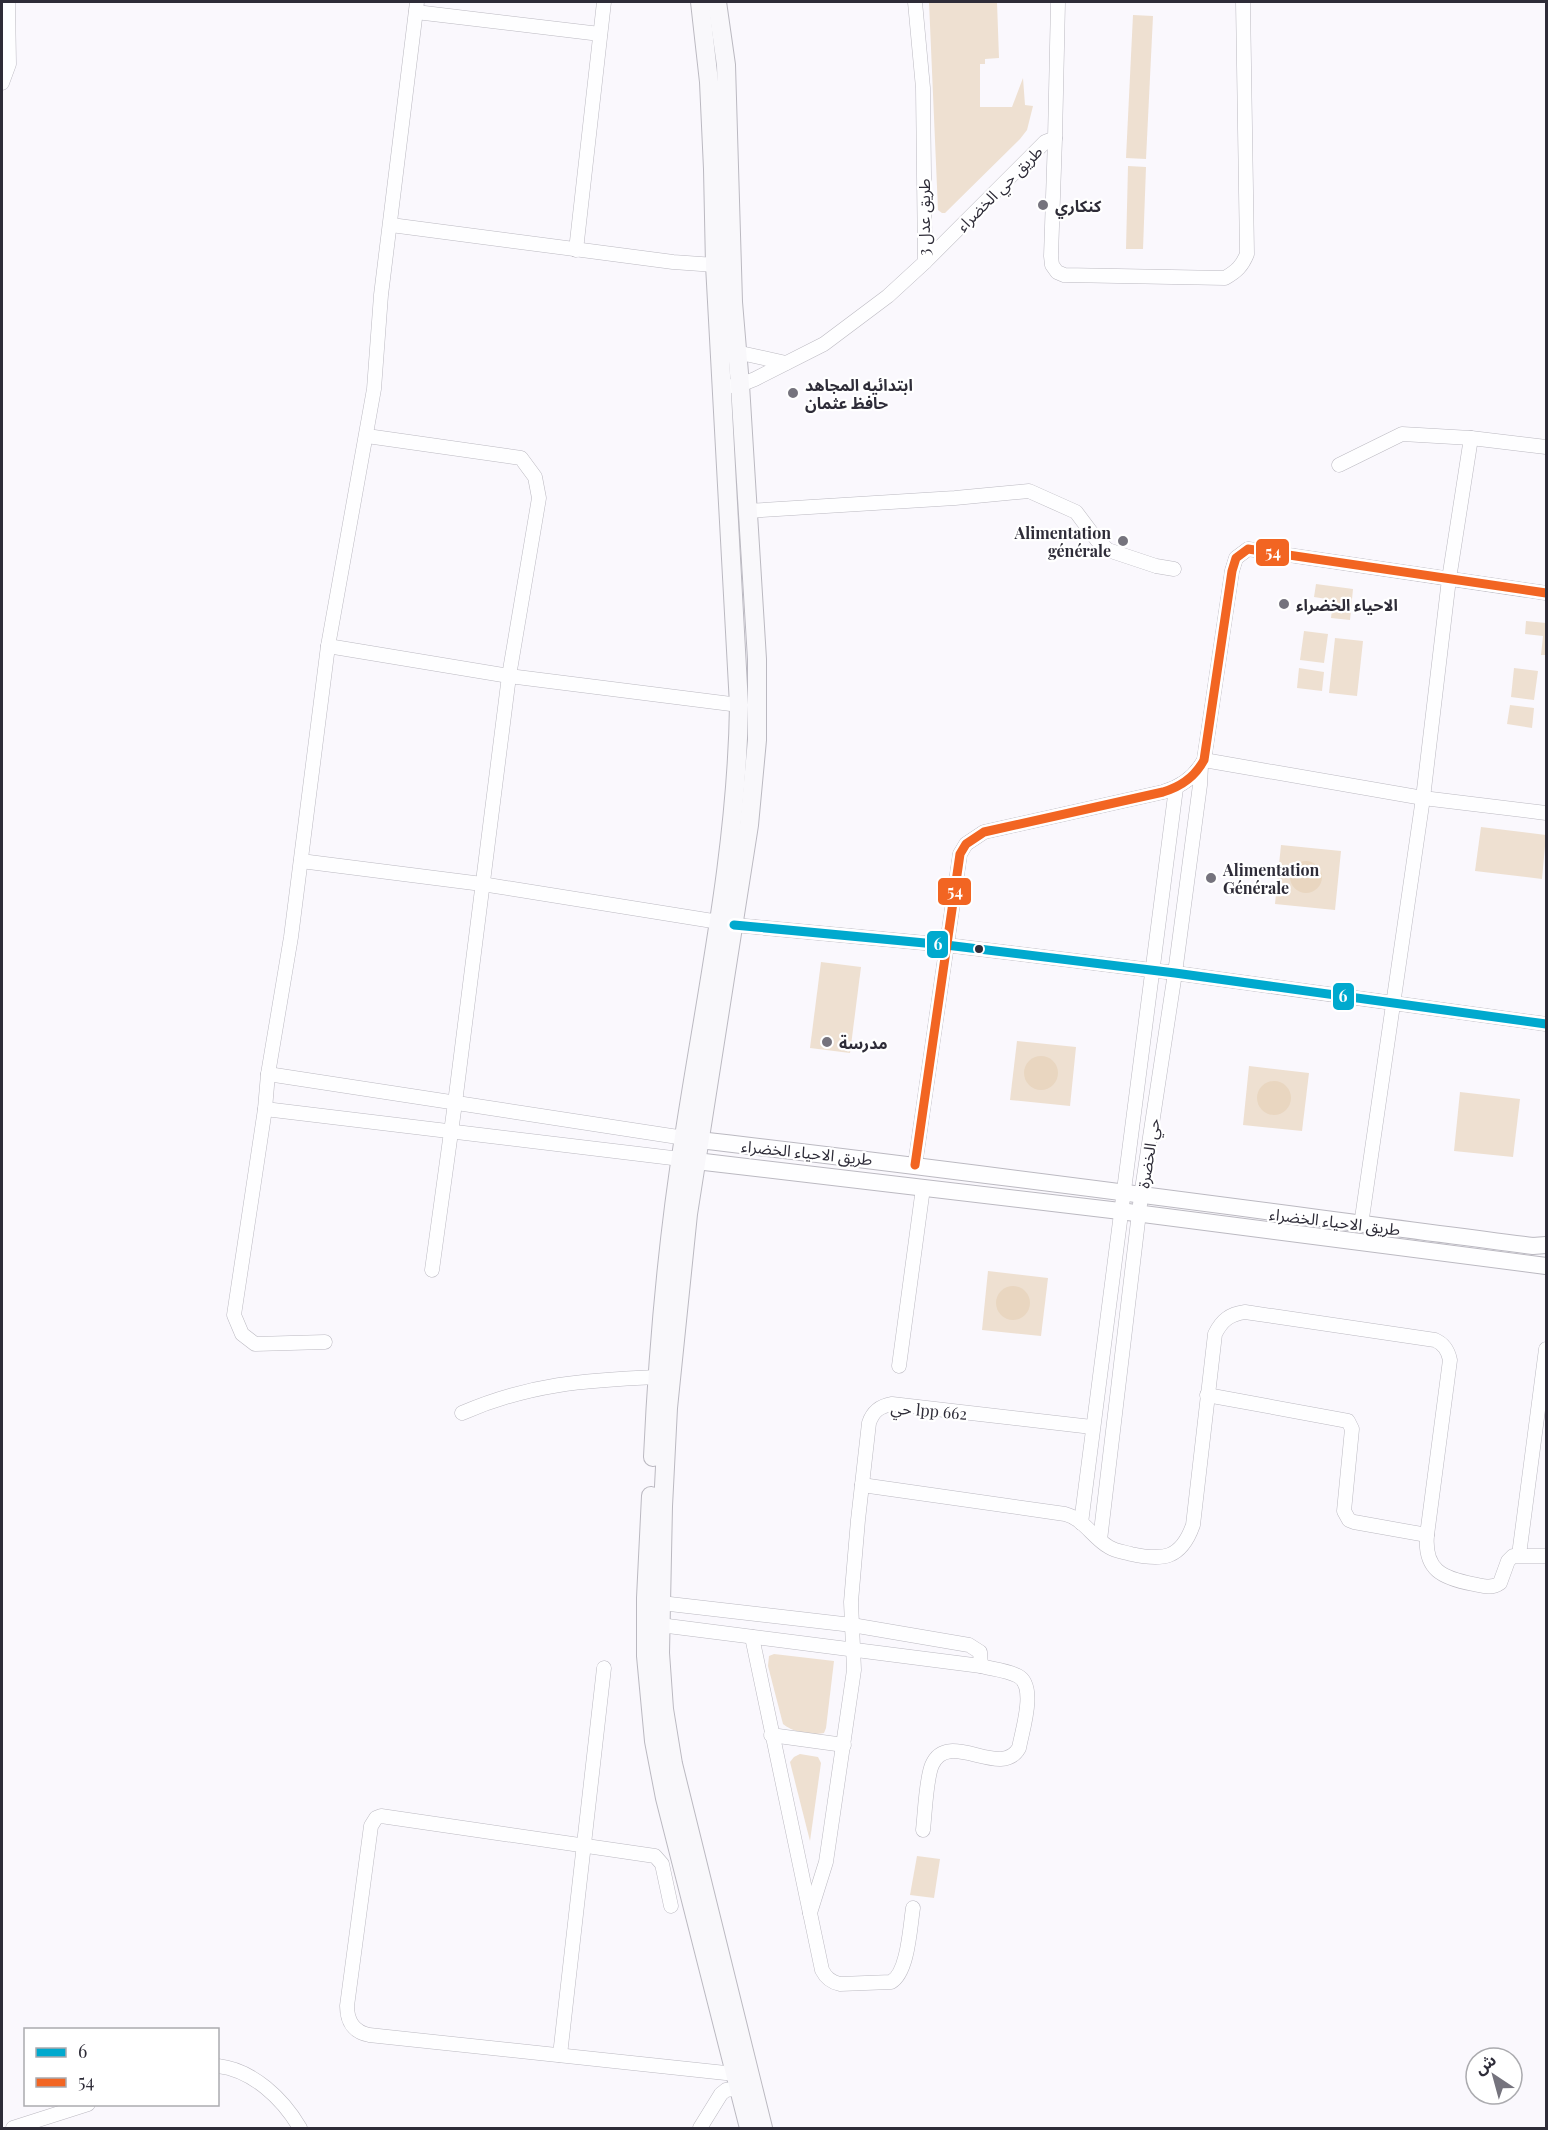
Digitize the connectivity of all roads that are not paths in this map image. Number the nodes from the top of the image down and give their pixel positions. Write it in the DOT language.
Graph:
graph roads {
  1 [pos="8,2"];
  2 [pos="604,2"];
  3 [pos="700,2"];
  4 [pos="717,2"];
  5 [pos="915,2"];
  6 [pos="1058,2"];
  7 [pos="1243,2"];
  8 [pos="417,7"];
  9 [pos="600,34"];
  10 [pos="2,83"];
  11 [pos="1055,138"];
  12 [pos="391,225"];
  13 [pos="576,250"];
  14 [pos="925,262"];
  15 [pos="715,265"];
  16 [pos="728,352"];
  17 [pos="786,363"];
  18 [pos="731,386"];
  19 [pos="367,436"];
  20 [pos="1471,438"];
  21 [pos="1546,447"];
  22 [pos="1339,465"];
  23 [pos="747,511"];
  24 [pos="1174,569"];
  25 [pos="1449,579"];
  26 [pos="1546,593"];
  27 [pos="328,646"];
  28 [pos="509,676"];
  29 [pos="739,705"];
  30 [pos="1202,763"];
  31 [pos="1176,788"];
  32 [pos="1424,798"];
  33 [pos="1546,813"];
  34 [pos="300,861"];
  35 [pos="482,885"];
  36 [pos="726,924"];
  37 [pos="946,945"];
  38 [pos="1152,970"];
  39 [pos="1175,973"];
  40 [pos="1392,1003"];
  41 [pos="1546,1024"];
  42 [pos="268,1074"];
  43 [pos="455,1103"];
  44 [pos="266,1109"];
  45 [pos="451,1131"];
  46 [pos="692,1139"];
  47 [pos="688,1160"];
  48 [pos="915,1165"];
  49 [pos="922,1188"];
  50 [pos="1123,1193"];
  51 [pos="1141,1196"];
  52 [pos="1120,1211"];
  53 [pos="1139,1214"];
  54 [pos="1361,1225"];
  55 [pos="1546,1245"];
  56 [pos="1546,1266"];
  57 [pos="432,1270"];
  58 [pos="325,1342"];
  59 [pos="1546,1349"];
  60 [pos="899,1366"];
  61 [pos="657,1377"];
  62 [pos="1207,1395"];
  63 [pos="462,1413"];
  64 [pos="1092,1427"];
  65 [pos="862,1485"];
  66 [pos="1082,1523"];
  67 [pos="1427,1535"];
  68 [pos="1100,1540"];
  69 [pos="1519,1555"];
  70 [pos="1546,1556"];
  71 [pos="661,1603"];
  72 [pos="660,1625"];
  73 [pos="852,1625"];
  74 [pos="752,1637"];
  75 [pos="853,1650"];
  76 [pos="981,1666"];
  77 [pos="604,1668"];
  78 [pos="771,1736"];
  79 [pos="844,1745"];
  80 [pos="923,1830"];
  81 [pos="584,1845"];
  82 [pos="671,1906"];
  83 [pos="913,1908"];
  84 [pos="810,1913"];
  85 [pos="560,2055"];
  86 [pos="219,2066"];
  87 [pos="737,2081"];
  88 [pos="82,2106"];
  89 [pos="13,2128"];
  90 [pos="300,2128"];
  91 [pos="700,2128"];
  92 [pos="749,2128"];
  93 [pos="763,2128"];
  1 -- 10 [label="street"];
  2 -- 9 [label="street"];
  3 -- 15 [label="main road"];
  4 -- 16 [label="main road"];
  5 -- 14 [label="street, طريق عدل 3"];
  6 -- 11 [label="street, طريق حي الخضراء"];
  7 -- 11 [label="street"];
  8 -- 9 [label="street"];
  8 -- 12 [label="street"];
  9 -- 13 [label="street"];
  11 -- 14 [label="street, طريق حي الخضراء"];
  12 -- 13 [label="street"];
  12 -- 19 [label="street"];
  13 -- 15 [label="street"];
  14 -- 17 [label="street, طريق عدل 3"];
  15 -- 16 [label="main road"];
  16 -- 17 [label="street"];
  16 -- 18 [label="main road"];
  17 -- 18 [label="street, طريق عدل 3"];
  18 -- 23 [label="main road"];
  18 -- 29 [label="main road"];
  19 -- 27 [label="street"];
  19 -- 28 [label="street"];
  20 -- 21 [label="street"];
  20 -- 22 [label="street"];
  20 -- 25 [label="street"];
  23 -- 24 [label="street"];
  23 -- 36 [label="main road"];
  25 -- 26 [label="street"];
  25 -- 30 [label="street"];
  25 -- 32 [label="street"];
  27 -- 28 [label="street"];
  27 -- 34 [label="street"];
  28 -- 29 [label="street"];
  28 -- 35 [label="street"];
  29 -- 36 [label="main road"];
  30 -- 31 [label="street"];
  30 -- 32 [label="street"];
  30 -- 39 [label="street, حي الخضرة"];
  31 -- 37 [label="street"];
  31 -- 38 [label="street"];
  32 -- 33 [label="street"];
  32 -- 40 [label="street"];
  34 -- 35 [label="street"];
  34 -- 42 [label="street"];
  35 -- 36 [label="street"];
  35 -- 43 [label="street"];
  36 -- 37 [label="street"];
  36 -- 46 [label="main road"];
  37 -- 38 [label="street"];
  37 -- 48 [label="street"];
  38 -- 39 [label="street"];
  38 -- 50 [label="street"];
  39 -- 40 [label="street"];
  39 -- 51 [label="street, حي الخضرة"];
  40 -- 41 [label="street"];
  40 -- 54 [label="street"];
  42 -- 43 [label="street"];
  42 -- 44 [label="street"];
  43 -- 45 [label="street"];
  43 -- 46 [label="street"];
  44 -- 45 [label="street"];
  44 -- 58 [label="street"];
  45 -- 47 [label="street"];
  45 -- 57 [label="street"];
  46 -- 47 [label="main road"];
  46 -- 48 [label="street, طريق الاحياء الخضراء"];
  47 -- 49 [label="street"];
  47 -- 61 [label="main road"];
  47 -- 71 [label="main road"];
  48 -- 50 [label="street, طريق الاحياء الخضراء"];
  49 -- 52 [label="street"];
  49 -- 60 [label="street"];
  50 -- 51 [label="street, طريق الاحياء الخضراء"];
  50 -- 52 [label="street"];
  51 -- 53 [label="street, حي الخضرة"];
  51 -- 54 [label="street, طريق الاحياء الخضراء"];
  52 -- 53 [label="street"];
  52 -- 64 [label="street"];
  53 -- 56 [label="street"];
  53 -- 68 [label="street, حي الخضرة"];
  54 -- 55 [label="street, طريق الاحياء الخضراء"];
  59 -- 69 [label="street"];
  61 -- 63 [label="street"];
  61 -- 87 [label="main road"];
  62 -- 67 [label="street"];
  62 -- 67 [label="street"];
  62 -- 68 [label="street"];
  64 -- 65 [label="street, حي lpp 662"];
  64 -- 66 [label="street"];
  65 -- 66 [label="street"];
  65 -- 73 [label="street, حي lpp 662"];
  66 -- 68 [label="street"];
  67 -- 69 [label="street"];
  69 -- 70 [label="street"];
  71 -- 72 [label="main road"];
  71 -- 73 [label="street"];
  72 -- 74 [label="street"];
  72 -- 93 [label="main road"];
  73 -- 75 [label="street, حي lpp 662"];
  73 -- 76 [label="street"];
  74 -- 75 [label="street"];
  74 -- 78 [label="street"];
  75 -- 76 [label="street"];
  75 -- 79 [label="street, حي lpp 662"];
  76 -- 80 [label="street"];
  77 -- 81 [label="street"];
  78 -- 79 [label="street"];
  78 -- 84 [label="street"];
  79 -- 84 [label="street, حي lpp 662"];
  81 -- 82 [label="street"];
  81 -- 85 [label="street"];
  81 -- 85 [label="street"];
  83 -- 84 [label="street"];
  85 -- 87 [label="street"];
  86 -- 90 [label="street"];
  87 -- 91 [label="street"];
  87 -- 92 [label="main road"];
  88 -- 89 [label="street"];
}
